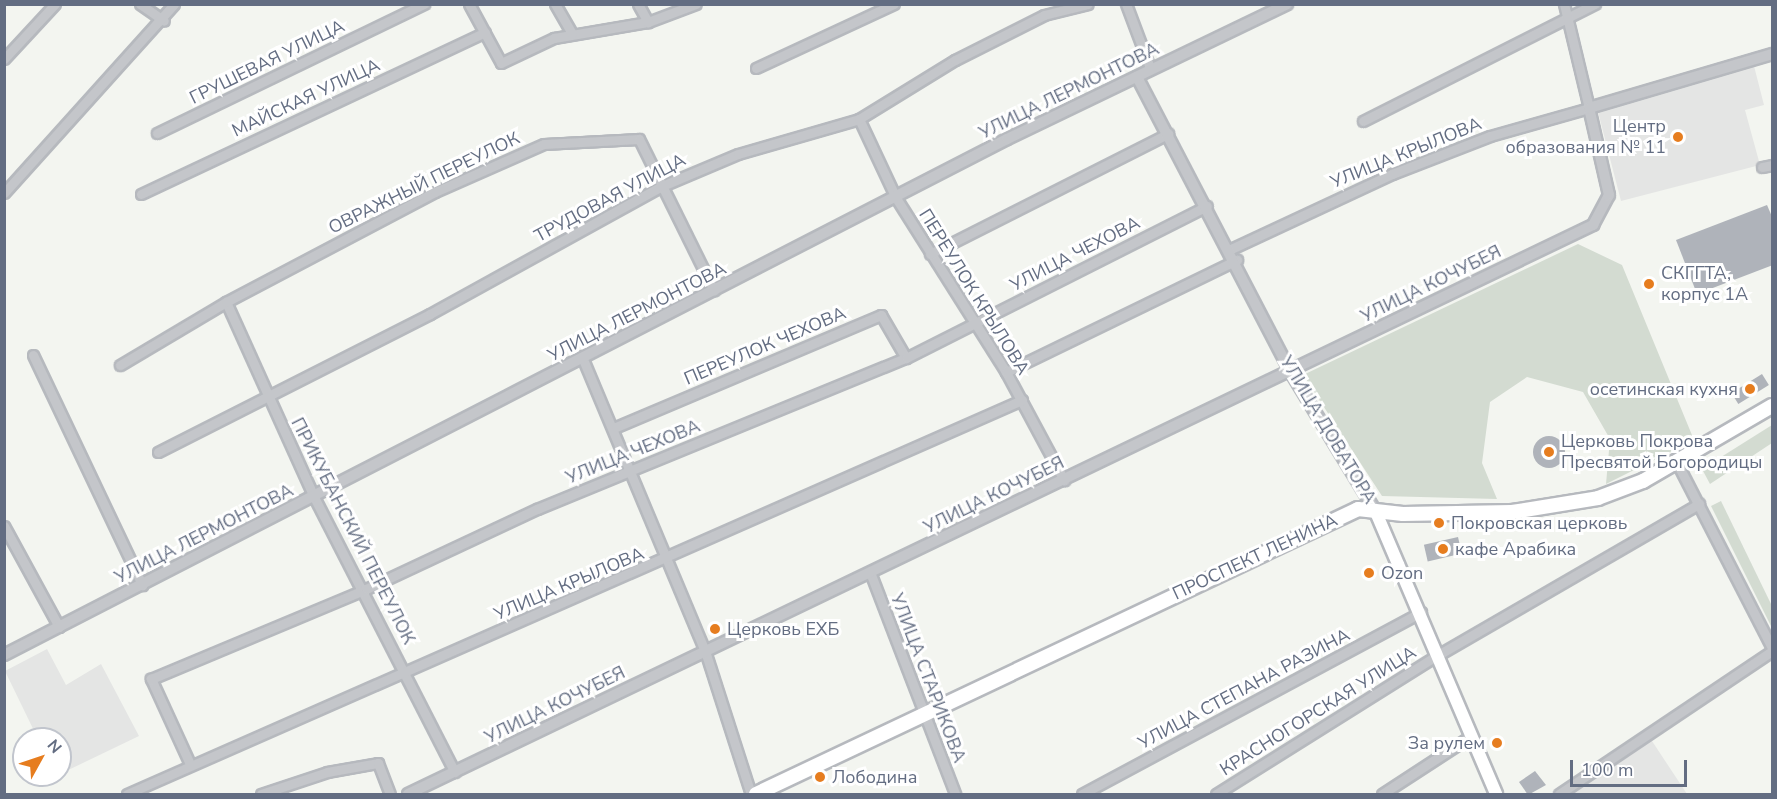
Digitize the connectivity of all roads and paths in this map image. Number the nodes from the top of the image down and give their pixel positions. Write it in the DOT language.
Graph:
graph roads {
  1 [pos="55,4"];
  2 [pos="140,4"];
  3 [pos="174,4"];
  4 [pos="424,4"];
  5 [pos="469,4"];
  6 [pos="555,4"];
  7 [pos="638,4"];
  8 [pos="696,4"];
  9 [pos="894,4"];
  10 [pos="1088,4"];
  11 [pos="1287,4"];
  12 [pos="1564,4"];
  13 [pos="1595,4"];
  14 [pos="1129,6"];
  15 [pos="1568,20"];
  16 [pos="164,21"];
  17 [pos="648,22"];
  18 [pos="485,32"];
  19 [pos="572,34"];
  20 [pos="1773,54"];
  21 [pos="4,58"];
  22 [pos="756,68"];
  23 [pos="1150,68"];
  24 [pos="1137,77"];
  25 [pos="1589,108"];
  26 [pos="859,119"];
  27 [pos="1363,120"];
  28 [pos="157,133"];
  29 [pos="1168,134"];
  30 [pos="1773,165"];
  31 [pos="1762,167"];
  32 [pos="662,186"];
  33 [pos="4,193"];
  34 [pos="141,194"];
  35 [pos="896,198"];
  36 [pos="1208,206"];
  37 [pos="1231,249"];
  38 [pos="930,254"];
  39 [pos="1237,260"];
  40 [pos="714,291"];
  41 [pos="225,302"];
  42 [pos="972,324"];
  43 [pos="33,355"];
  44 [pos="582,357"];
  45 [pos="906,358"];
  46 [pos="120,365"];
  47 [pos="1290,371"];
  48 [pos="1006,372"];
  49 [pos="268,396"];
  50 [pos="1022,400"];
  51 [pos="1773,406"];
  52 [pos="615,427"];
  53 [pos="158,452"];
  54 [pos="1677,463"];
  55 [pos="633,471"];
  56 [pos="1064,480"];
  57 [pos="314,497"];
  58 [pos="1699,504"];
  59 [pos="1375,510"];
  60 [pos="4,526"];
  61 [pos="665,561"];
  62 [pos="870,572"];
  63 [pos="142,585"];
  64 [pos="366,589"];
  65 [pos="1421,612"];
  66 [pos="59,627"];
  67 [pos="1773,649"];
  68 [pos="705,651"];
  69 [pos="4,655"];
  70 [pos="1438,656"];
  71 [pos="405,673"];
  72 [pos="922,716"];
  73 [pos="1471,736"];
  74 [pos="190,764"];
  75 [pos="455,772"];
  76 [pos="127,795"];
  77 [pos="261,795"];
  78 [pos="390,795"];
  79 [pos="408,795"];
  80 [pos="751,795"];
  81 [pos="756,795"];
  82 [pos="955,795"];
  83 [pos="1082,795"];
  84 [pos="1216,795"];
  85 [pos="1382,795"];
  86 [pos="1496,795"];
  87 [pos="1559,795"];
  1 -- 21 [label="street"];
  2 -- 16 [label="street"];
  3 -- 16 [label="street"];
  4 -- 28 [label="street, ГРУШЕВАЯ УЛИЦА"];
  5 -- 18 [label="street"];
  6 -- 19 [label="street"];
  7 -- 17 [label="street"];
  8 -- 17 [label="street"];
  9 -- 22 [label="street"];
  10 -- 26 [label="street, ТРУДОВАЯ УЛИЦА"];
  11 -- 23 [label="street, УЛИЦА ЛЕРМОНТОВА"];
  12 -- 15 [label="street"];
  13 -- 15 [label="street"];
  14 -- 23 [label="street"];
  15 -- 25 [label="street"];
  15 -- 27 [label="street"];
  16 -- 33 [label="street"];
  17 -- 19 [label="street"];
  18 -- 19 [label="street"];
  18 -- 34 [label="street, МАЙСКАЯ УЛИЦА"];
  20 -- 25 [label="street, УЛИЦА КРЫЛОВА"];
  23 -- 24 [label="street, УЛИЦА ЛЕРМОНТОВА"];
  24 -- 29 [label="street, УЛИЦА ДОВАТОРА"];
  24 -- 35 [label="street, УЛИЦА ЛЕРМОНТОВА"];
  25 -- 37 [label="street, УЛИЦА КРЫЛОВА"];
  25 -- 47 [label="street, УЛИЦА КОЧУБЕЯ"];
  26 -- 32 [label="street, ТРУДОВАЯ УЛИЦА"];
  26 -- 35 [label="street, ПЕРЕУЛОК КРЫЛОВА"];
  29 -- 36 [label="street, УЛИЦА ДОВАТОРА"];
  29 -- 38 [label="street"];
  30 -- 31 [label="street"];
  32 -- 40 [label="street, ОВРАЖНЫЙ ПЕРЕУЛОК"];
  32 -- 41 [label="street, ОВРАЖНЫЙ ПЕРЕУЛОК"];
  32 -- 49 [label="street, ТРУДОВАЯ УЛИЦА"];
  35 -- 38 [label="street, ПЕРЕУЛОК КРЫЛОВА"];
  35 -- 40 [label="street, УЛИЦА ЛЕРМОНТОВА"];
  36 -- 37 [label="street, УЛИЦА ДОВАТОРА"];
  36 -- 42 [label="street, УЛИЦА ЧЕХОВА"];
  37 -- 39 [label="street, УЛИЦА ДОВАТОРА"];
  38 -- 42 [label="street, ПЕРЕУЛОК КРЫЛОВА"];
  39 -- 47 [label="street, УЛИЦА ДОВАТОРА"];
  39 -- 48 [label="street"];
  40 -- 44 [label="street, УЛИЦА ЛЕРМОНТОВА"];
  41 -- 46 [label="street, ОВРАЖНЫЙ ПЕРЕУЛОК"];
  41 -- 49 [label="street, ПРИКУБАНСКИЙ ПЕРЕУЛОК"];
  42 -- 45 [label="street, УЛИЦА ЧЕХОВА"];
  42 -- 48 [label="street, ПЕРЕУЛОК КРЫЛОВА"];
  43 -- 63 [label="street"];
  44 -- 52 [label="street"];
  44 -- 57 [label="street, УЛИЦА ЛЕРМОНТОВА"];
  45 -- 52 [label="street, ПЕРЕУЛОК ЧЕХОВА"];
  45 -- 55 [label="street, УЛИЦА ЧЕХОВА"];
  47 -- 56 [label="street, УЛИЦА КОЧУБЕЯ"];
  47 -- 59 [label="street, УЛИЦА ДОВАТОРА"];
  48 -- 50 [label="street, ПЕРЕУЛОК КРЫЛОВА"];
  49 -- 53 [label="street, ТРУДОВАЯ УЛИЦА"];
  49 -- 57 [label="street, ПРИКУБАНСКИЙ ПЕРЕУЛОК"];
  50 -- 56 [label="street, ПЕРЕУЛОК КРЫЛОВА"];
  50 -- 61 [label="street, УЛИЦА КРЫЛОВА"];
  51 -- 54 [label="main road, ПРОСПЕКТ ЛЕНИНА"];
  52 -- 55 [label="street"];
  54 -- 58 [label="street"];
  54 -- 59 [label="main road, ПРОСПЕКТ ЛЕНИНА"];
  55 -- 61 [label="street"];
  55 -- 64 [label="street, УЛИЦА ЧЕХОВА"];
  56 -- 62 [label="street, УЛИЦА КОЧУБЕЯ"];
  57 -- 63 [label="street, УЛИЦА ЛЕРМОНТОВА"];
  57 -- 64 [label="street, ПРИКУБАНСКИЙ ПЕРЕУЛОК"];
  58 -- 67 [label="street"];
  58 -- 70 [label="street"];
  59 -- 65 [label="main road, УЛИЦА ДОВАТОРА"];
  59 -- 72 [label="main road, ПРОСПЕКТ ЛЕНИНА"];
  60 -- 66 [label="street"];
  61 -- 68 [label="street"];
  61 -- 71 [label="street, УЛИЦА КРЫЛОВА"];
  62 -- 68 [label="street, УЛИЦА КОЧУБЕЯ"];
  62 -- 72 [label="street, УЛИЦА СТАРИКОВА"];
  63 -- 66 [label="street, УЛИЦА ЛЕРМОНТОВА"];
  64 -- 71 [label="street, ПРИКУБАНСКИЙ ПЕРЕУЛОК"];
  64 -- 74 [label="street, УЛИЦА ЧЕХОВА"];
  65 -- 70 [label="main road, УЛИЦА ДОВАТОРА"];
  65 -- 83 [label="street, УЛИЦА СТЕПАНА РАЗИНА"];
  66 -- 69 [label="street, УЛИЦА ЛЕРМОНТОВА"];
  67 -- 87 [label="street"];
  68 -- 75 [label="street, УЛИЦА КОЧУБЕЯ"];
  68 -- 80 [label="street"];
  70 -- 73 [label="main road, УЛИЦА ДОВАТОРА"];
  70 -- 84 [label="street, КРАСНОГОРСКАЯ УЛИЦА"];
  71 -- 74 [label="street, УЛИЦА КРЫЛОВА"];
  71 -- 75 [label="street, ПРИКУБАНСКИЙ ПЕРЕУЛОК"];
  72 -- 81 [label="main road, ПРОСПЕКТ ЛЕНИНА"];
  72 -- 82 [label="street, УЛИЦА СТАРИКОВА"];
  73 -- 85 [label="street"];
  73 -- 86 [label="main road, УЛИЦА ДОВАТОРА"];
  74 -- 76 [label="street, УЛИЦА КРЫЛОВА"];
  75 -- 79 [label="street, УЛИЦА КОЧУБЕЯ"];
  77 -- 78 [label="street"];
}
